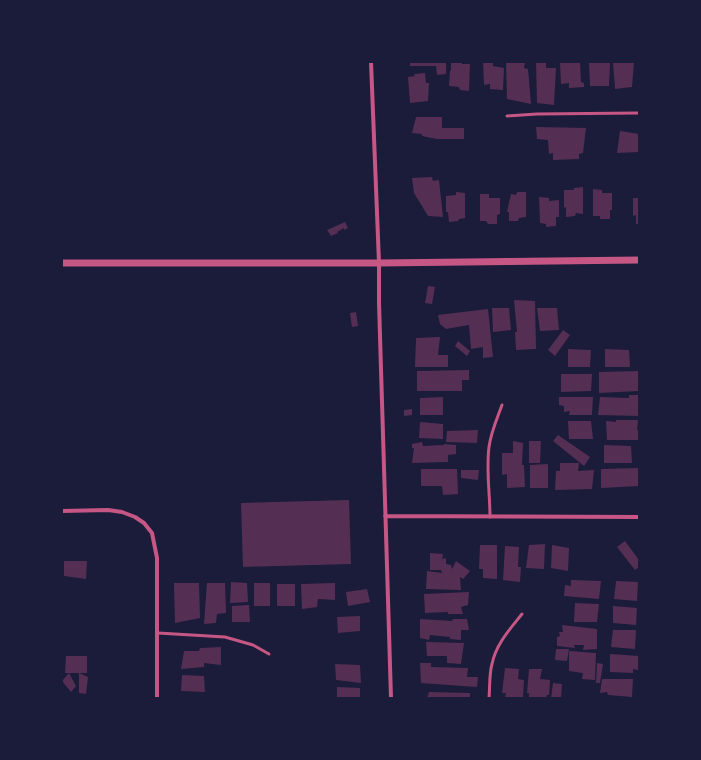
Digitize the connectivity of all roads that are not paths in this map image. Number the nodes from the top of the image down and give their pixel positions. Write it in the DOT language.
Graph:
graph roads {
  1 [pos="371,62"];
  2 [pos="639,113"];
  3 [pos="507,116"];
  4 [pos="639,260"];
  5 [pos="62,263"];
  6 [pos="379,263"];
  7 [pos="502,405"];
  8 [pos="62,511"];
  9 [pos="385,516"];
  10 [pos="490,517"];
  11 [pos="639,517"];
  12 [pos="522,614"];
  13 [pos="158,633"];
  14 [pos="269,654"];
  15 [pos="157,698"];
  16 [pos="391,698"];
  17 [pos="489,698"];
  1 -- 6 [label="street"];
  2 -- 3 [label="lane"];
  4 -- 6 [label="street"];
  5 -- 6 [label="street"];
  6 -- 9 [label="street"];
  7 -- 10 [label="lane"];
  8 -- 13 [label="street"];
  9 -- 10 [label="street"];
  9 -- 16 [label="street"];
  10 -- 11 [label="street"];
  12 -- 17 [label="lane"];
  13 -- 14 [label="lane"];
  13 -- 15 [label="street"];
}
